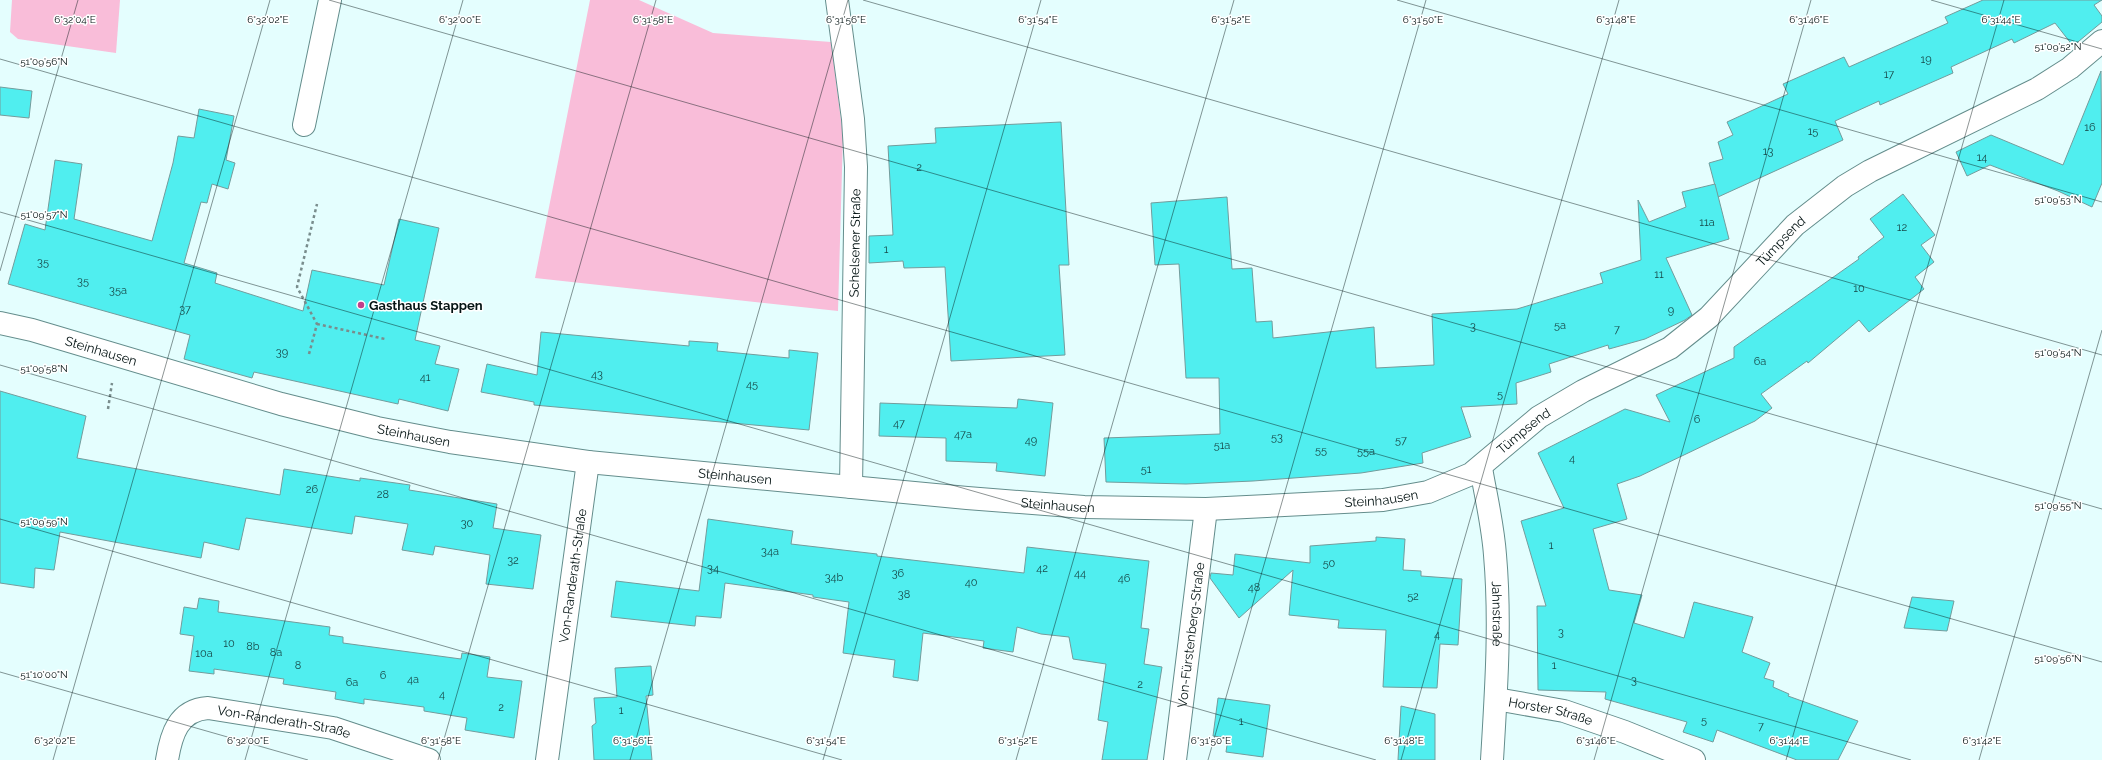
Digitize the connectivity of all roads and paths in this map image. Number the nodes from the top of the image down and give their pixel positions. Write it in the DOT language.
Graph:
graph roads {
  1 [pos="330,0"];
  2 [pos="837,0"];
  3 [pos="2102,42"];
  4 [pos="304,126"];
  5 [pos="317,204"];
  6 [pos="0,323"];
  7 [pos="317,324"];
  8 [pos="385,339"];
  9 [pos="309,354"];
  10 [pos="588,462"];
  11 [pos="1481,468"];
  12 [pos="850,487"];
  13 [pos="1206,509"];
  14 [pos="1496,699"];
  15 [pos="168,760"];
  16 [pos="429,760"];
  17 [pos="547,760"];
  18 [pos="1175,760"];
  19 [pos="1492,760"];
  20 [pos="1694,760"];
  1 -- 4 [label="street"];
  2 -- 12 [label="street, Schelsener Straße"];
  3 -- 11 [label="street, Tümpsend"];
  5 -- 7 [label="path"];
  6 -- 10 [label="street, Steinhausen"];
  7 -- 8 [label="path"];
  7 -- 9 [label="path"];
  10 -- 12 [label="street, Steinhausen"];
  10 -- 17 [label="street, Von-Randerath-Straße"];
  11 -- 13 [label="street, Steinhausen"];
  11 -- 14 [label="street, Jahnstraße"];
  12 -- 13 [label="street, Steinhausen"];
  13 -- 18 [label="street, Von-Fürstenberg-Straße"];
  14 -- 19 [label="street, Jahnstraße"];
  14 -- 20 [label="street, Horster Straße"];
  15 -- 16 [label="street, Von-Randerath-Straße"];
}
